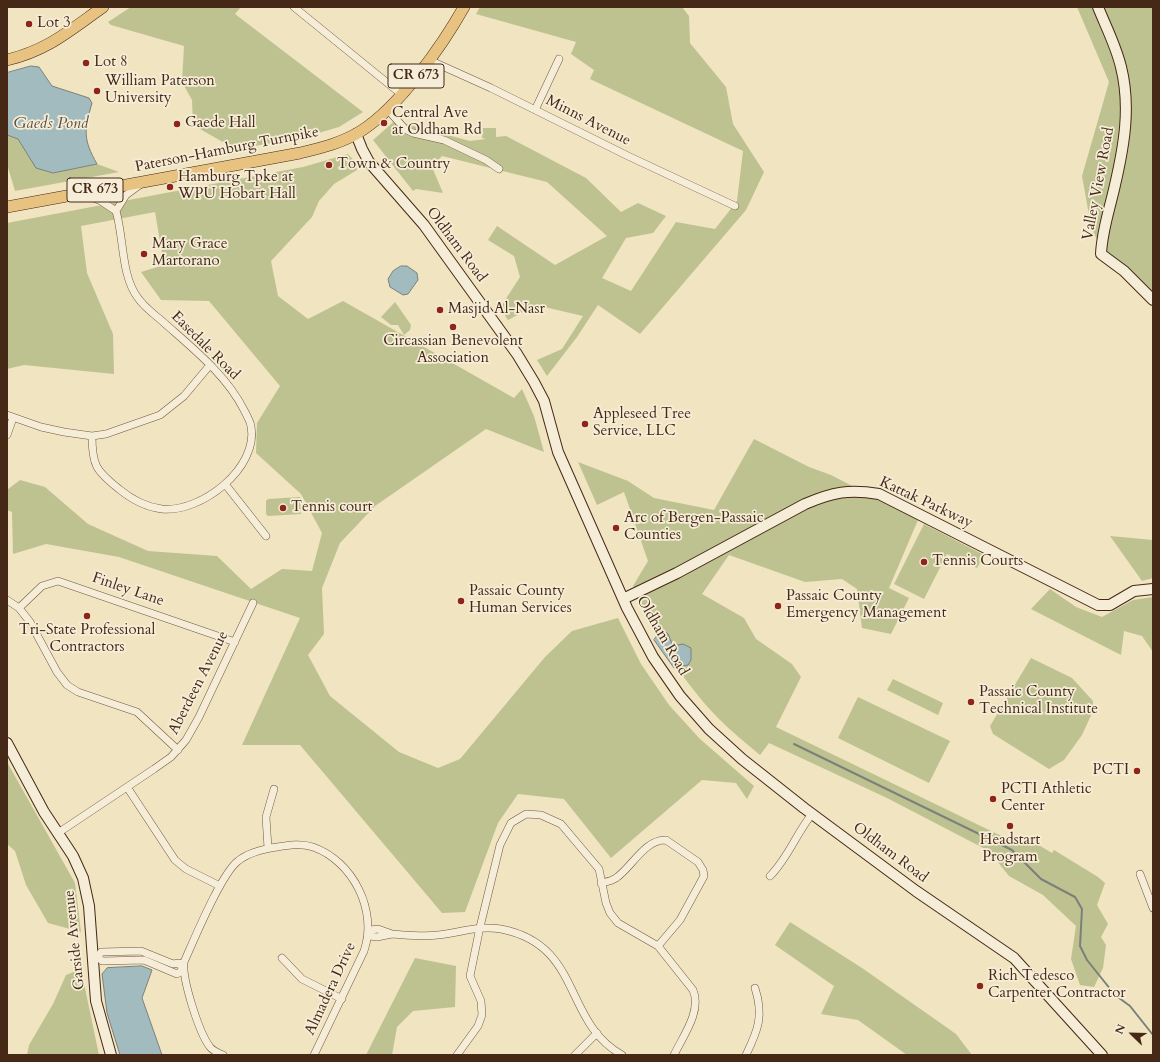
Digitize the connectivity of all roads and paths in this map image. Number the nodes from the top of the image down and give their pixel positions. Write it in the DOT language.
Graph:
graph roads {
  1 [pos="103,7"];
  2 [pos="294,7"];
  3 [pos="464,7"];
  4 [pos="1098,7"];
  5 [pos="559,59"];
  6 [pos="7,60"];
  7 [pos="429,60"];
  8 [pos="401,94"];
  9 [pos="388,110"];
  10 [pos="535,110"];
  11 [pos="356,134"];
  12 [pos="499,169"];
  13 [pos="144,180"];
  14 [pos="81,192"];
  15 [pos="735,206"];
  16 [pos="7,207"];
  17 [pos="116,211"];
  18 [pos="1153,300"];
  19 [pos="210,365"];
  20 [pos="10,416"];
  21 [pos="7,434"];
  22 [pos="92,436"];
  23 [pos="225,484"];
  24 [pos="266,536"];
  25 [pos="1153,589"];
  26 [pos="623,599"];
  27 [pos="7,600"];
  28 [pos="253,604"];
  29 [pos="19,608"];
  30 [pos="235,642"];
  31 [pos="7,743"];
  32 [pos="178,750"];
  33 [pos="126,787"];
  34 [pos="274,789"];
  35 [pos="812,814"];
  36 [pos="58,833"];
  37 [pos="268,848"];
  38 [pos="1140,874"];
  39 [pos="770,876"];
  40 [pos="601,883"];
  41 [pos="220,886"];
  42 [pos="1153,908"];
  43 [pos="480,927"];
  44 [pos="368,932"];
  45 [pos="658,946"];
  46 [pos="95,957"];
  47 [pos="282,958"];
  48 [pos="183,970"];
  49 [pos="756,988"];
  50 [pos="342,999"];
  51 [pos="597,1033"];
  52 [pos="111,1055"];
  53 [pos="223,1055"];
  54 [pos="314,1055"];
  55 [pos="456,1055"];
  56 [pos="575,1055"];
  57 [pos="622,1055"];
  58 [pos="674,1055"];
  59 [pos="746,1055"];
  60 [pos="1102,1055"];
  1 -- 6 [label="main road"];
  2 -- 8 [label="street"];
  3 -- 7 [label="main road, CR 673"];
  4 -- 18 [label="street, Valley View Road"];
  5 -- 10 [label="street"];
  7 -- 8 [label="main road, CR 673"];
  7 -- 10 [label="street, Minns Avenue"];
  8 -- 9 [label="main road, CR 673"];
  9 -- 11 [label="main road, CR 673"];
  9 -- 12 [label="street"];
  10 -- 15 [label="street, Minns Avenue"];
  11 -- 13 [label="main road, Paterson-Hamburg Turnpike / CR 673"];
  11 -- 26 [label="street, Oldham Road"];
  13 -- 14 [label="main road, Paterson-Hamburg Turnpike / CR 673"];
  13 -- 17 [label="street"];
  14 -- 16 [label="main road, Paterson-Hamburg Turnpike / CR 673"];
  14 -- 17 [label="street"];
  17 -- 19 [label="street, Easedale Road"];
  19 -- 22 [label="street"];
  19 -- 23 [label="street, Easedale Road"];
  20 -- 21 [label="street"];
  20 -- 22 [label="street"];
  22 -- 23 [label="street, Easedale Road"];
  23 -- 24 [label="street"];
  25 -- 26 [label="street, Kattak Parkway"];
  26 -- 35 [label="street, Oldham Road"];
  27 -- 29 [label="street"];
  28 -- 30 [label="street, Aberdeen Avenue"];
  29 -- 30 [label="street, Finley Lane"];
  29 -- 32 [label="street"];
  30 -- 32 [label="street, Aberdeen Avenue"];
  31 -- 36 [label="street, Garside Avenue"];
  32 -- 33 [label="street, Aberdeen Avenue"];
  33 -- 36 [label="street, Aberdeen Avenue"];
  33 -- 41 [label="street"];
  34 -- 37 [label="street"];
  35 -- 39 [label="street"];
  35 -- 60 [label="street, Oldham Road"];
  36 -- 46 [label="street, Garside Avenue"];
  37 -- 41 [label="street, Almadera Drive"];
  37 -- 44 [label="street, Almadera Drive"];
  38 -- 42 [label="street"];
  40 -- 43 [label="street"];
  40 -- 45 [label="street"];
  40 -- 45 [label="street"];
  41 -- 48 [label="street, Almadera Drive"];
  43 -- 44 [label="street"];
  43 -- 51 [label="street"];
  43 -- 55 [label="street"];
  44 -- 50 [label="street, Almadera Drive"];
  45 -- 58 [label="street"];
  46 -- 48 [label="street"];
  46 -- 52 [label="street, Garside Avenue"];
  47 -- 50 [label="street"];
  48 -- 53 [label="street, Almadera Drive"];
  49 -- 59 [label="street"];
  50 -- 54 [label="street, Almadera Drive"];
  51 -- 56 [label="street"];
  51 -- 57 [label="street"];
}
